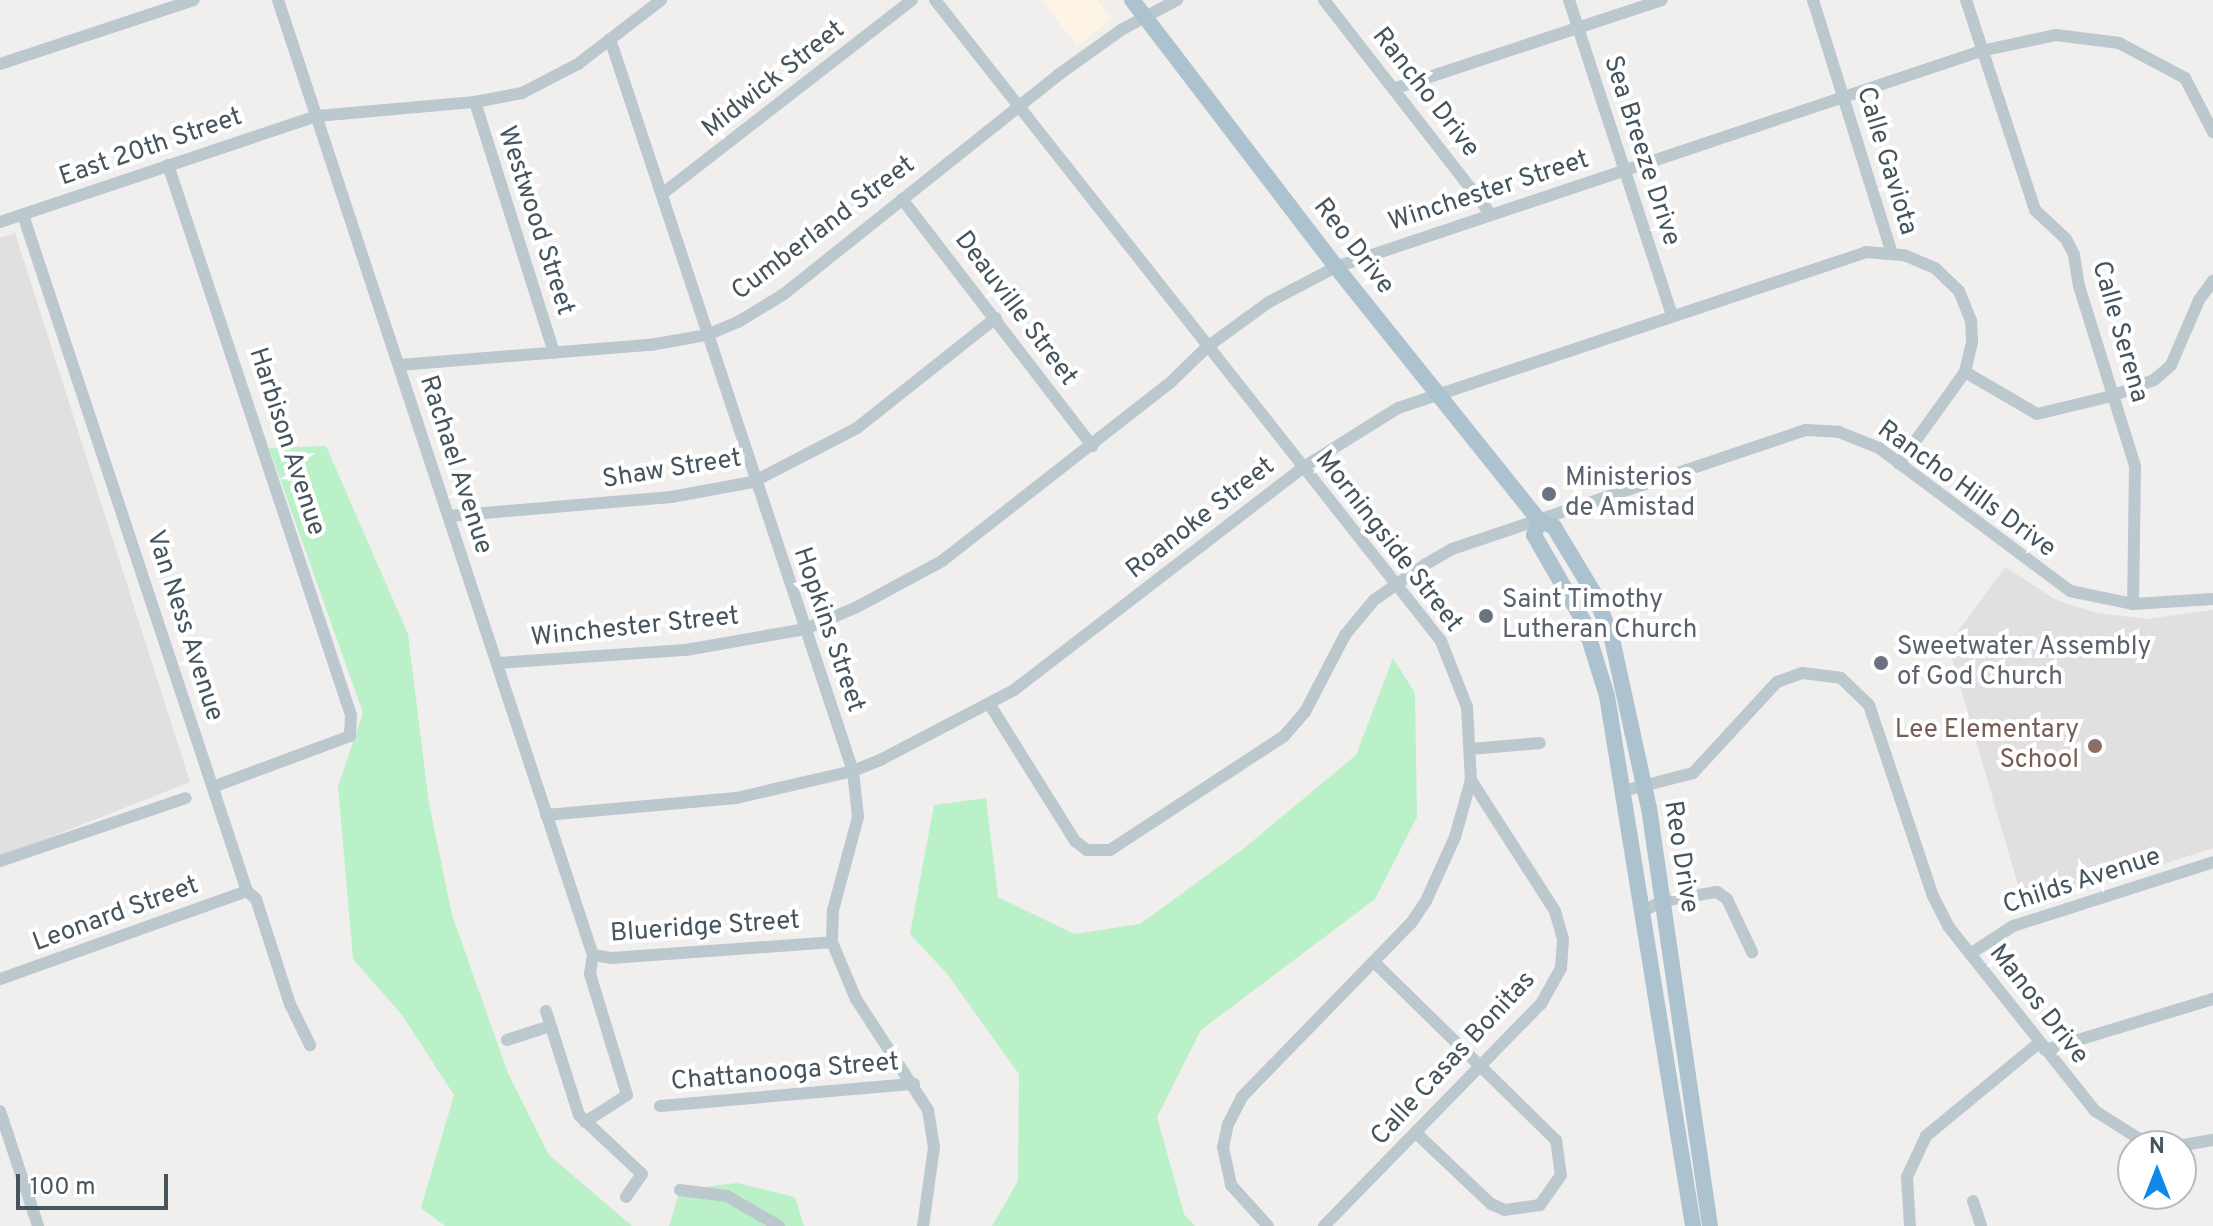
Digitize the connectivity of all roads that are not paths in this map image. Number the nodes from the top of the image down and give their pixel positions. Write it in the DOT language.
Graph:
graph roads {
  1 [pos="194,0"];
  2 [pos="278,0"];
  3 [pos="661,0"];
  4 [pos="912,0"];
  5 [pos="935,0"];
  6 [pos="1132,0"];
  7 [pos="1177,0"];
  8 [pos="1324,0"];
  9 [pos="1569,0"];
  10 [pos="1662,0"];
  11 [pos="1813,0"];
  12 [pos="1966,0"];
  13 [pos="1144,16"];
  14 [pos="1578,26"];
  15 [pos="610,39"];
  16 [pos="1981,51"];
  17 [pos="0,64"];
  18 [pos="1396,88"];
  19 [pos="1843,97"];
  20 [pos="475,102"];
  21 [pos="1019,106"];
  22 [pos="317,116"];
  23 [pos="2213,132"];
  24 [pos="168,165"];
  25 [pos="1624,170"];
  26 [pos="662,194"];
  27 [pos="902,199"];
  28 [pos="1490,213"];
  29 [pos="23,215"];
  30 [pos="0,222"];
  31 [pos="1892,254"];
  32 [pos="1336,267"];
  33 [pos="2213,281"];
  34 [pos="1672,315"];
  35 [pos="996,318"];
  36 [pos="707,335"];
  37 [pos="1207,347"];
  38 [pos="554,353"];
  39 [pos="399,365"];
  40 [pos="1965,372"];
  41 [pos="1438,394"];
  42 [pos="2112,396"];
  43 [pos="1092,446"];
  44 [pos="1899,464"];
  45 [pos="1302,468"];
  46 [pos="753,482"];
  47 [pos="449,516"];
  48 [pos="1539,520"];
  49 [pos="1396,585"];
  50 [pos="2213,599"];
  51 [pos="2133,604"];
  52 [pos="805,629"];
  53 [pos="498,663"];
  54 [pos="990,705"];
  55 [pos="1540,743"];
  56 [pos="1470,749"];
  57 [pos="853,771"];
  58 [pos="1471,780"];
  59 [pos="213,787"];
  60 [pos="1645,789"];
  61 [pos="1623,791"];
  62 [pos="186,798"];
  63 [pos="546,815"];
  64 [pos="0,861"];
  65 [pos="2213,862"];
  66 [pos="247,891"];
  67 [pos="1662,901"];
  68 [pos="1642,912"];
  69 [pos="832,942"];
  70 [pos="590,950"];
  71 [pos="1752,952"];
  72 [pos="1970,954"];
  73 [pos="1374,962"];
  74 [pos="0,979"];
  75 [pos="2213,999"];
  76 [pos="546,1011"];
  77 [pos="550,1026"];
  78 [pos="507,1040"];
  79 [pos="310,1045"];
  80 [pos="2042,1047"];
  81 [pos="1481,1066"];
  82 [pos="914,1084"];
  83 [pos="660,1106"];
  84 [pos="0,1111"];
  85 [pos="585,1122"];
  86 [pos="2121,1130"];
  87 [pos="1416,1133"];
  88 [pos="680,1190"];
  89 [pos="626,1197"];
  90 [pos="1973,1201"];
  91 [pos="38,1226"];
  92 [pos="779,1226"];
  93 [pos="923,1226"];
  94 [pos="1268,1226"];
  95 [pos="1324,1226"];
  96 [pos="1693,1226"];
  97 [pos="1710,1226"];
  98 [pos="1910,1226"];
  99 [pos="1981,1226"];
  1 -- 17 [label="street"];
  2 -- 22 [label="street, Rachael Avenue"];
  3 -- 15 [label="street, East 20th Street"];
  4 -- 26 [label="street, Midwick Street"];
  5 -- 21 [label="street, Morningside Street"];
  6 -- 13 [label="main road, Reo Drive"];
  7 -- 13 [label="street, Cumberland Street"];
  8 -- 18 [label="street, Rancho Drive"];
  9 -- 14 [label="street, Sea Breeze Drive"];
  10 -- 14 [label="street"];
  11 -- 19 [label="street, Calle Gaviota"];
  12 -- 16 [label="street, Calle Serena"];
  13 -- 21 [label="street, Cumberland Street"];
  13 -- 32 [label="main road, Reo Drive"];
  14 -- 18 [label="street"];
  14 -- 25 [label="street, Sea Breeze Drive"];
  15 -- 20 [label="street, East 20th Street"];
  15 -- 26 [label="street, Hopkins Street"];
  16 -- 19 [label="street, Winchester Street"];
  16 -- 23 [label="street, Winchester Street"];
  16 -- 42 [label="street, Calle Serena"];
  18 -- 28 [label="street, Rancho Drive"];
  19 -- 25 [label="street, Winchester Street"];
  19 -- 31 [label="street, Calle Gaviota"];
  20 -- 22 [label="street, East 20th Street"];
  20 -- 38 [label="street, Westwood Street"];
  21 -- 27 [label="street, Cumberland Street"];
  21 -- 37 [label="street, Morningside Street"];
  22 -- 24 [label="street, East 20th Street"];
  22 -- 39 [label="street, Rachael Avenue"];
  24 -- 29 [label="street, East 20th Street"];
  24 -- 59 [label="street, Harbison Avenue"];
  25 -- 28 [label="street, Winchester Street"];
  25 -- 34 [label="street, Sea Breeze Drive"];
  26 -- 36 [label="street, Hopkins Street"];
  27 -- 35 [label="street, Deauville Street"];
  27 -- 36 [label="street, Cumberland Street"];
  28 -- 32 [label="street, Winchester Street"];
  29 -- 30 [label="street, East 20th Street"];
  29 -- 59 [label="street, Van Ness Avenue"];
  31 -- 34 [label="street, Roanoke Street"];
  31 -- 40 [label="street, Calle Gaviota"];
  32 -- 37 [label="street, Winchester Street"];
  32 -- 41 [label="main road, Reo Drive"];
  33 -- 42 [label="street"];
  34 -- 41 [label="street, Roanoke Street"];
  35 -- 43 [label="street, Deauville Street"];
  35 -- 46 [label="street, Shaw Street"];
  36 -- 38 [label="street, Cumberland Street"];
  36 -- 46 [label="street, Hopkins Street"];
  37 -- 43 [label="street, Winchester Street"];
  37 -- 45 [label="street, Morningside Street"];
  38 -- 39 [label="street, Cumberland Street"];
  39 -- 47 [label="street, Rachael Avenue"];
  40 -- 42 [label="street"];
  40 -- 44 [label="street, Calle Gaviota"];
  41 -- 45 [label="street, Roanoke Street"];
  41 -- 48 [label="main road, Reo Drive"];
  42 -- 51 [label="street, Calle Serena"];
  43 -- 52 [label="street, Winchester Street"];
  44 -- 48 [label="street, Rancho Hills Drive"];
  44 -- 51 [label="street, Rancho Hills Drive"];
  45 -- 49 [label="street, Morningside Street"];
  45 -- 54 [label="street, Roanoke Street"];
  46 -- 47 [label="street, Shaw Street"];
  46 -- 52 [label="street, Hopkins Street"];
  47 -- 53 [label="street, Rachael Avenue"];
  48 -- 49 [label="street, Rancho Hills Drive"];
  48 -- 60 [label="main road, Reo Drive"];
  48 -- 61 [label="main road, Reo Drive"];
  49 -- 54 [label="street, Rancho Hills Drive"];
  49 -- 56 [label="street, Morningside Street"];
  50 -- 51 [label="street, Rancho Hills Drive"];
  52 -- 53 [label="street, Winchester Street"];
  52 -- 57 [label="street, Hopkins Street"];
  53 -- 63 [label="street, Rachael Avenue"];
  54 -- 57 [label="street, Roanoke Street"];
  55 -- 56 [label="street"];
  56 -- 58 [label="street, Morningside Street"];
  57 -- 63 [label="street, Roanoke Street"];
  57 -- 69 [label="street, Hopkins Street"];
  58 -- 73 [label="street, Morningside Street"];
  58 -- 81 [label="street, Calle Casas Bonitas"];
  59 -- 66 [label="street, Van Ness Avenue"];
  60 -- 61 [label="street"];
  60 -- 67 [label="main road, Reo Drive"];
  60 -- 72 [label="street, Manos Drive"];
  61 -- 68 [label="main road, Reo Drive"];
  62 -- 64 [label="street"];
  63 -- 70 [label="street, Rachael Avenue"];
  65 -- 72 [label="street, Childs Avenue"];
  66 -- 74 [label="street, Leonard Street"];
  66 -- 79 [label="street, Van Ness Avenue"];
  67 -- 68 [label="street"];
  67 -- 71 [label="street"];
  67 -- 97 [label="main road, Reo Drive"];
  68 -- 96 [label="main road, Reo Drive"];
  69 -- 70 [label="street, Blueridge Street"];
  69 -- 82 [label="street, Hopkins Street"];
  70 -- 85 [label="street, Rachael Avenue"];
  72 -- 80 [label="street, Manos Drive"];
  73 -- 81 [label="street"];
  73 -- 94 [label="street, Morningside Street"];
  75 -- 80 [label="street"];
  76 -- 77 [label="street"];
  77 -- 78 [label="street"];
  77 -- 85 [label="street"];
  80 -- 86 [label="street, Manos Drive"];
  80 -- 98 [label="street"];
  81 -- 87 [label="street, Calle Casas Bonitas"];
  81 -- 87 [label="street"];
  82 -- 83 [label="street, Chattanooga Street"];
  82 -- 93 [label="street, Hopkins Street"];
  84 -- 91 [label="street"];
  85 -- 89 [label="street"];
  87 -- 95 [label="street, Calle Casas Bonitas"];
  88 -- 92 [label="street"];
  90 -- 99 [label="street"];
}
